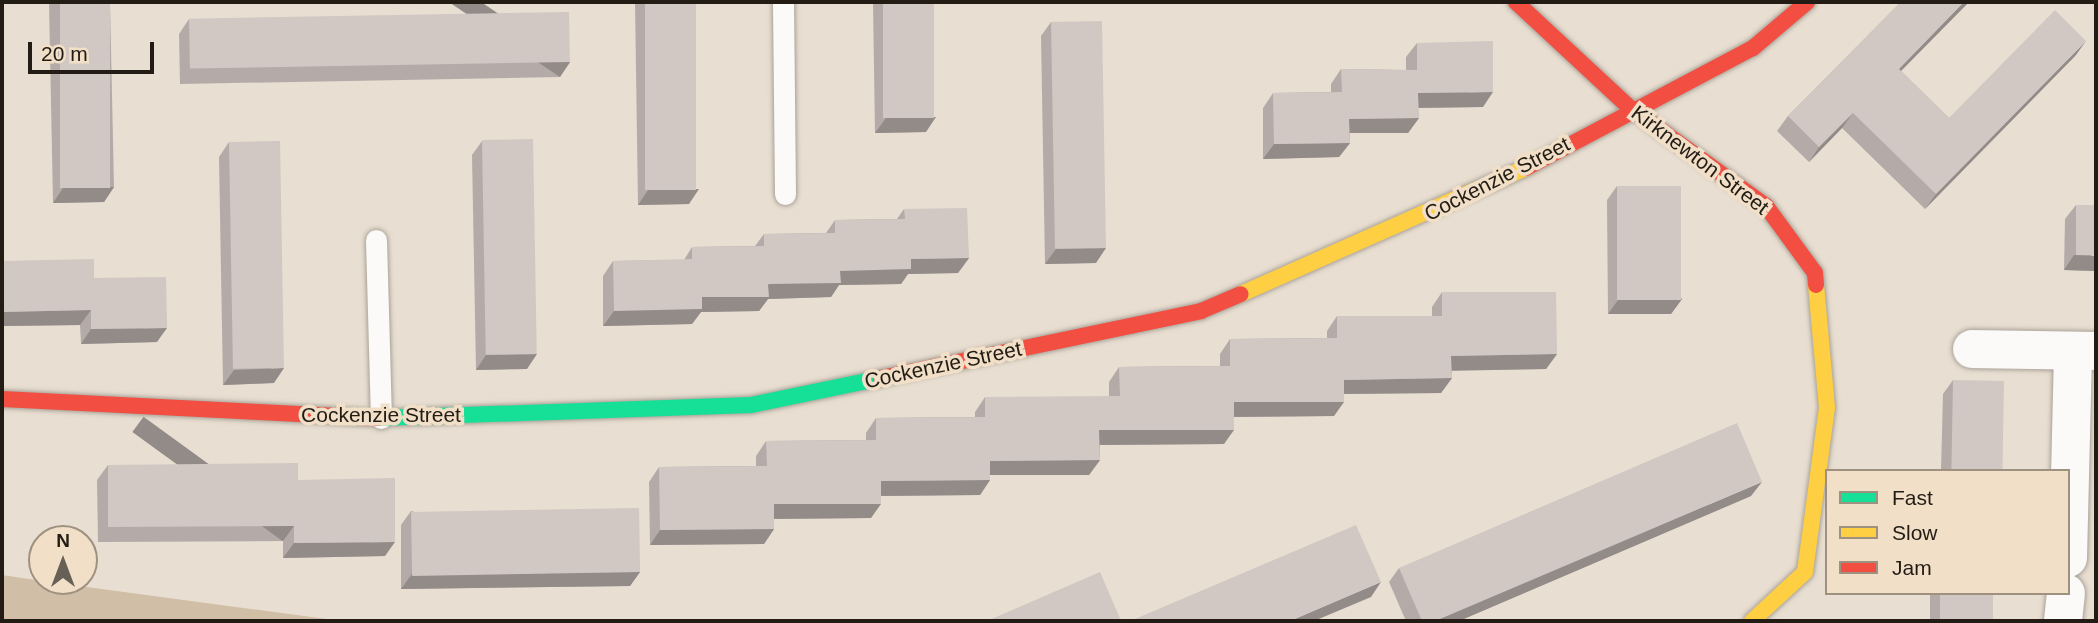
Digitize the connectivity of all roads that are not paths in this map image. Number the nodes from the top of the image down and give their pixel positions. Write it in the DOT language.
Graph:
graph roads {
  1 [pos="783,2"];
  2 [pos="1516,2"];
  3 [pos="1807,2"];
  4 [pos="1630,108"];
  5 [pos="785,194"];
  6 [pos="376,240"];
  7 [pos="1972,349"];
  8 [pos="2084,351"];
  9 [pos="2,399"];
  10 [pos="381,418"];
  11 [pos="2070,532"];
  12 [pos="2066,595"];
  13 [pos="1752,621"];
  14 [pos="2063,621"];
  1 -- 5 [label="lane"];
  2 -- 4 [label="street, Kirknewton Street"];
  3 -- 4 [label="street, Cockenzie Street"];
  4 -- 10 [label="street, Cockenzie Street"];
  4 -- 13 [label="street, Kirknewton Street"];
  6 -- 10 [label="lane"];
  7 -- 8 [label="street"];
  8 -- 11 [label="street"];
  9 -- 10 [label="street, Cockenzie Street"];
  12 -- 14 [label="street"];
}
